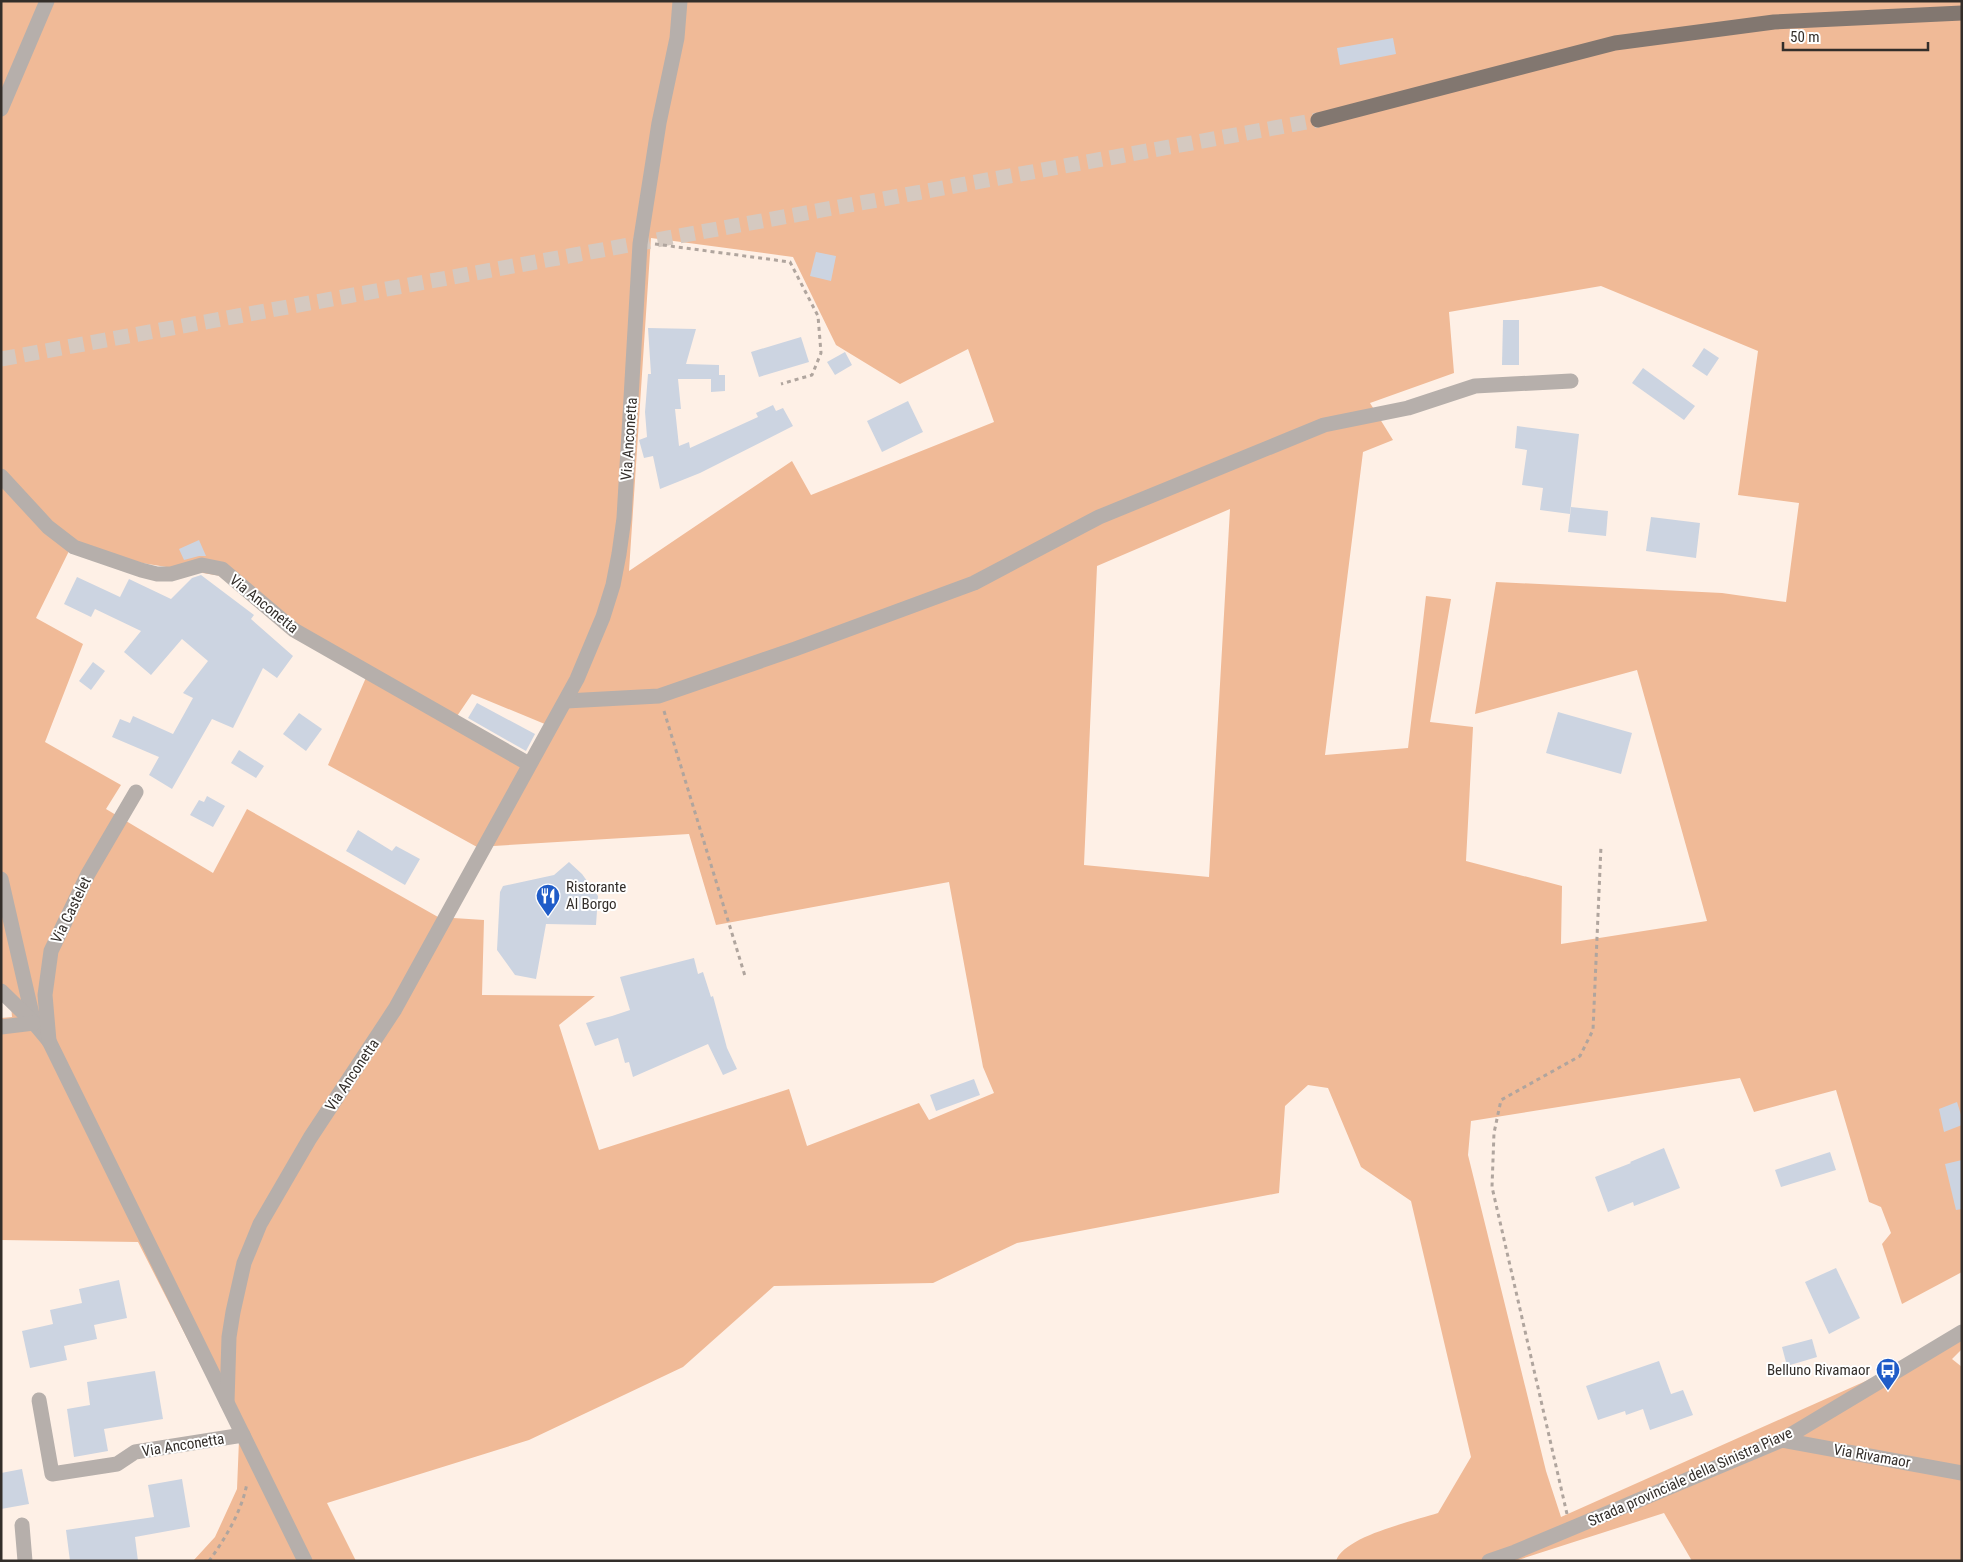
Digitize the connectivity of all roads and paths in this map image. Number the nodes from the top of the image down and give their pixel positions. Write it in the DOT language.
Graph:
graph roads {
  1 [pos="47,1"];
  2 [pos="680,1"];
  3 [pos="1962,13"];
  4 [pos="1,109"];
  5 [pos="1318,120"];
  6 [pos="640,244"];
  7 [pos="1571,381"];
  8 [pos="781,384"];
  9 [pos="1,476"];
  10 [pos="659,696"];
  11 [pos="566,701"];
  12 [pos="529,764"];
  13 [pos="136,792"];
  14 [pos="1601,846"];
  15 [pos="1,879"];
  16 [pos="746,976"];
  17 [pos="1,991"];
  18 [pos="34,1022"];
  19 [pos="1,1027"];
  20 [pos="49,1041"];
  21 [pos="1962,1332"];
  22 [pos="39,1400"];
  23 [pos="227,1402"];
  24 [pos="243,1435"];
  25 [pos="1782,1440"];
  26 [pos="1962,1473"];
  27 [pos="248,1478"];
  28 [pos="22,1524"];
  29 [pos="1570,1529"];
  30 [pos="25,1561"];
  31 [pos="209,1561"];
  32 [pos="306,1561"];
  33 [pos="1489,1561"];
  1 -- 4 [label="street"];
  2 -- 6 [label="street, Via Anconetta"];
  3 -- 5 [label="main road"];
  6 -- 8 [label="path"];
  6 -- 11 [label="street, Via Anconetta"];
  7 -- 10 [label="street"];
  9 -- 12 [label="street, Via Anconetta"];
  10 -- 11 [label="street"];
  10 -- 16 [label="path"];
  11 -- 12 [label="street, Via Anconetta"];
  12 -- 23 [label="street, Via Anconetta"];
  13 -- 20 [label="street, Via Castelet"];
  14 -- 29 [label="path"];
  15 -- 18 [label="street"];
  17 -- 18 [label="street"];
  18 -- 19 [label="street"];
  18 -- 20 [label="street, Via Anconetta"];
  20 -- 23 [label="street, Via Anconetta"];
  21 -- 25 [label="street, Strada provinciale della Sinistra Piave"];
  22 -- 24 [label="street, Via Anconetta"];
  23 -- 24 [label="street, Via Anconetta"];
  24 -- 32 [label="street, Via Anconetta"];
  25 -- 26 [label="street, Via Rivamaor"];
  25 -- 29 [label="street, Strada provinciale della Sinistra Piave"];
  27 -- 31 [label="path"];
  28 -- 30 [label="street"];
  29 -- 33 [label="street, Strada provinciale della Sinistra Piave"];
}
